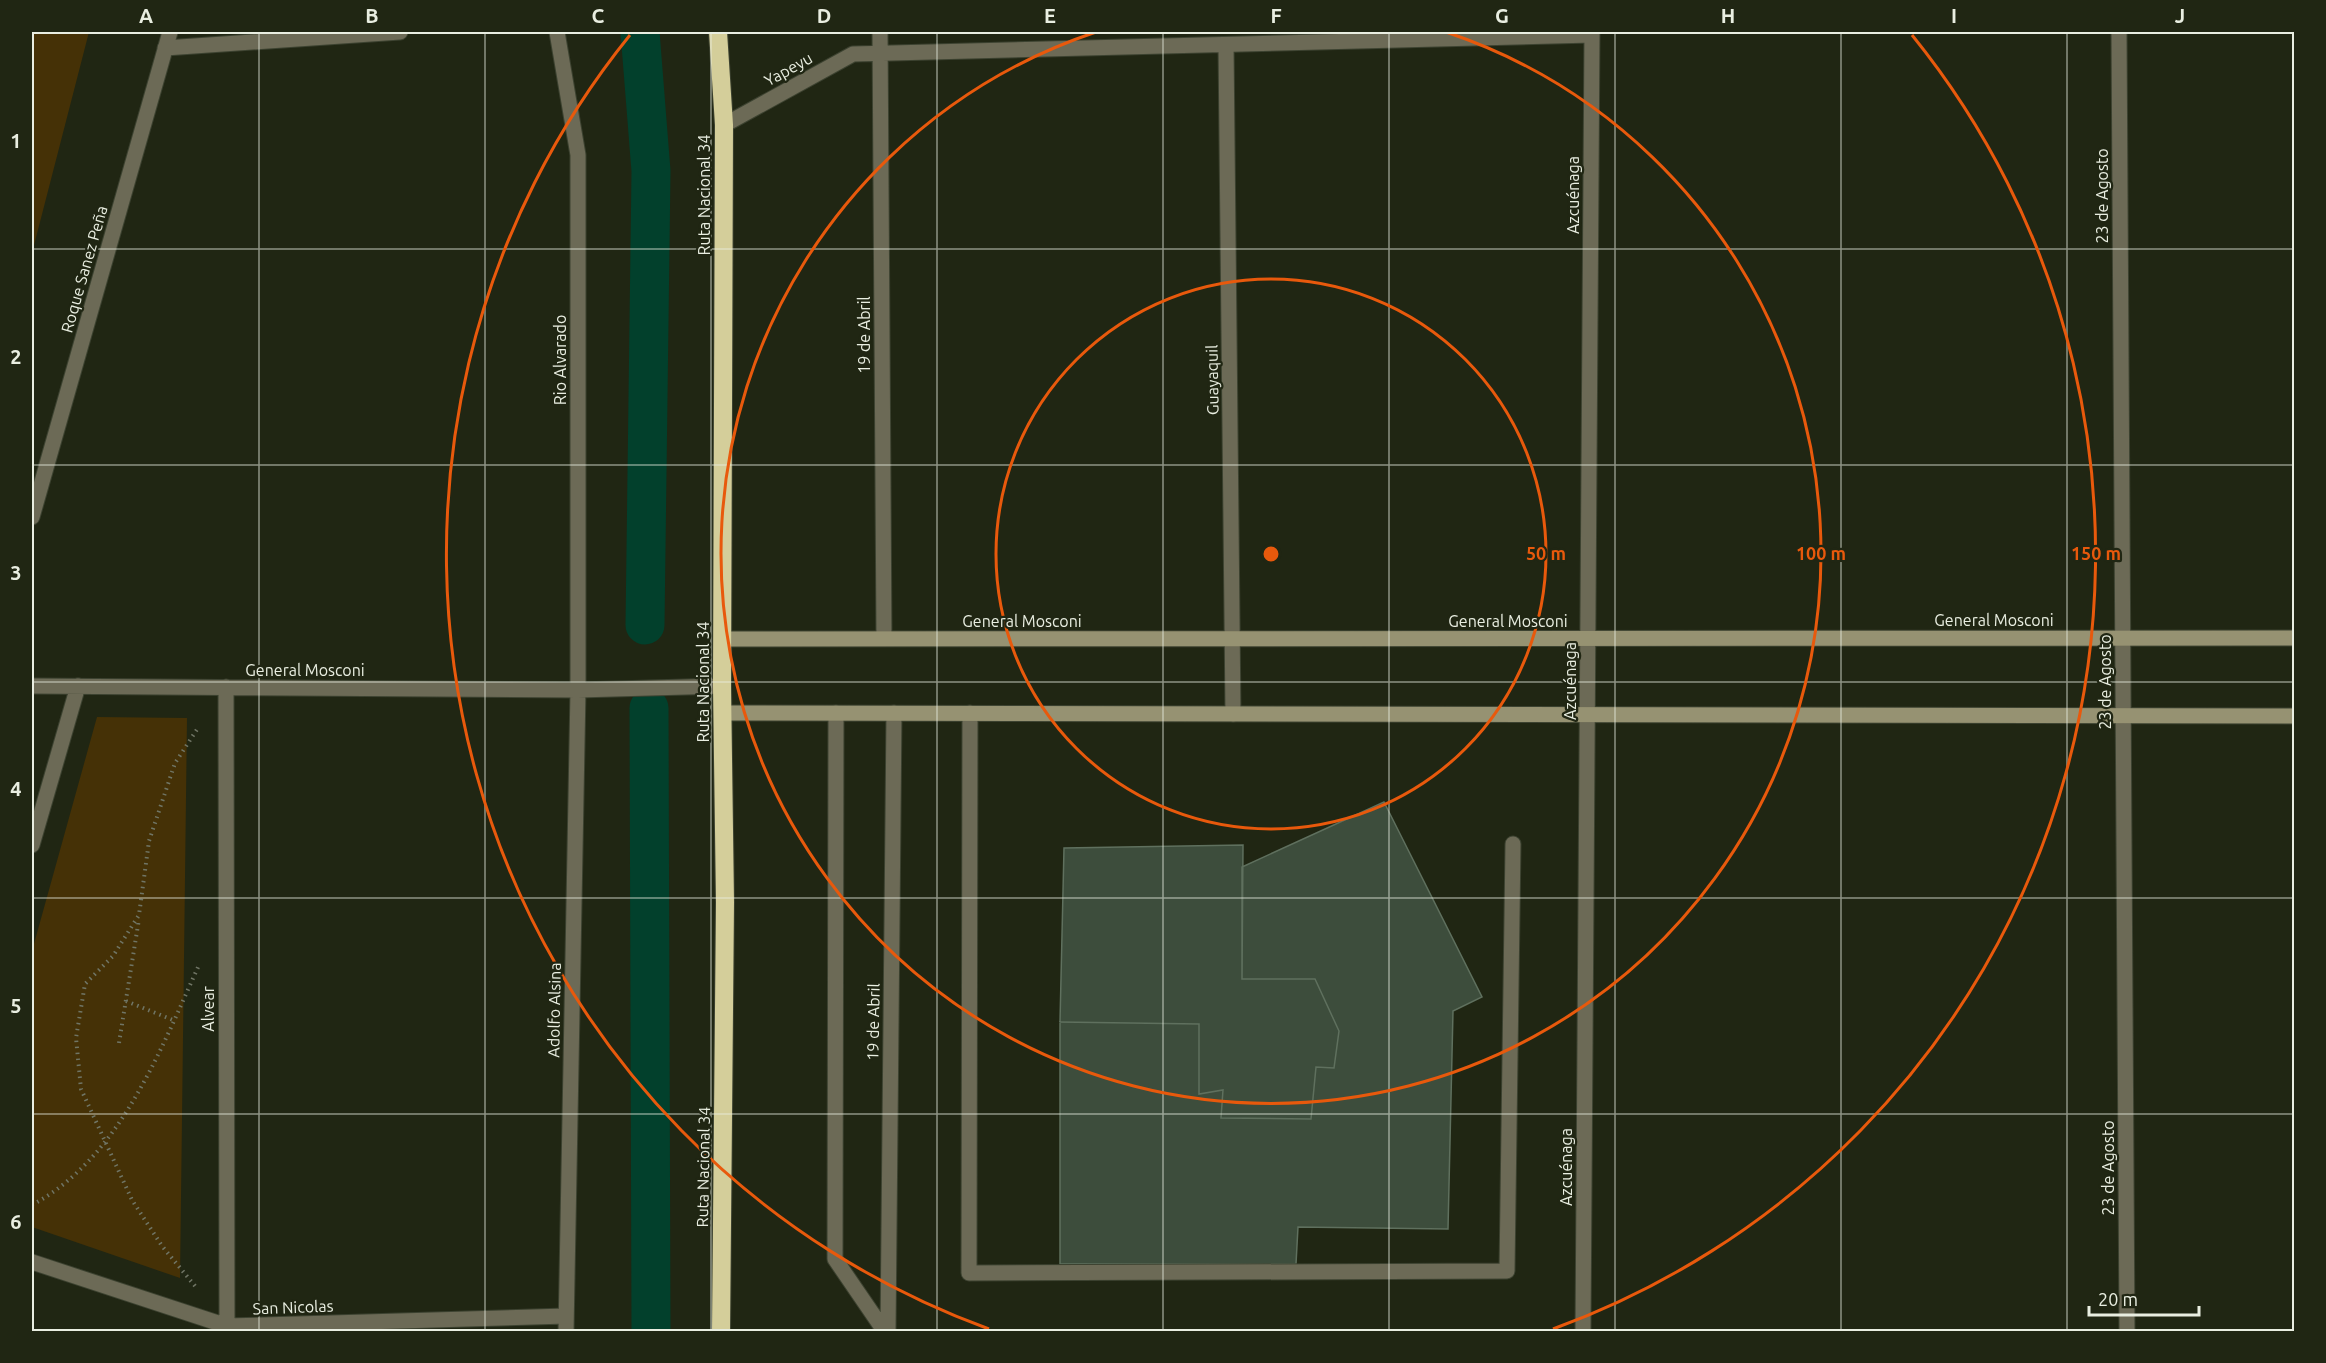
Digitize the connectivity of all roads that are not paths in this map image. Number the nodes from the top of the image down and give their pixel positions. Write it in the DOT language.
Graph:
graph roads {
  1 [pos="170,32"];
  2 [pos="400,32"];
  3 [pos="557,32"];
  4 [pos="718,32"];
  5 [pos="880,32"];
  6 [pos="2119,32"];
  7 [pos="1592,33"];
  8 [pos="1226,45"];
  9 [pos="165,48"];
  10 [pos="880,53"];
  11 [pos="724,125"];
  12 [pos="32,517"];
  13 [pos="1588,638"];
  14 [pos="2123,638"];
  15 [pos="2295,638"];
  16 [pos="722,639"];
  17 [pos="884,639"];
  18 [pos="1234,639"];
  19 [pos="32,686"];
  20 [pos="78,686"];
  21 [pos="722,686"];
  22 [pos="226,687"];
  23 [pos="578,690"];
  24 [pos="722,713"];
  25 [pos="836,713"];
  26 [pos="894,713"];
  27 [pos="970,713"];
  28 [pos="1233,714"];
  29 [pos="1587,714"];
  30 [pos="2123,715"];
  31 [pos="2295,716"];
  32 [pos="32,844"];
  33 [pos="1513,844"];
  34 [pos="32,1262"];
  35 [pos="566,1324"];
  36 [pos="227,1329"];
  37 [pos="721,1332"];
  38 [pos="887,1332"];
  39 [pos="1583,1332"];
  40 [pos="2127,1332"];
  1 -- 9 [label="street, Roque Sanez Peña"];
  2 -- 9 [label="street"];
  3 -- 23 [label="street, Rio Alvarado"];
  4 -- 11 [label="highway, Ruta Nacional 34"];
  5 -- 10 [label="street, 19 de Abril"];
  6 -- 14 [label="street, 23 de Agosto"];
  7 -- 8 [label="street, Yapeyu"];
  7 -- 13 [label="street, Azcuénaga"];
  8 -- 10 [label="street, Yapeyu"];
  8 -- 18 [label="street, Guayaquil"];
  9 -- 12 [label="street, Roque Sanez Peña"];
  10 -- 11 [label="street, Yapeyu"];
  10 -- 17 [label="street, 19 de Abril"];
  11 -- 16 [label="highway, Ruta Nacional 34"];
  13 -- 14 [label="main road, General Mosconi"];
  13 -- 18 [label="main road, General Mosconi"];
  13 -- 29 [label="street, Azcuénaga"];
  14 -- 15 [label="main road, General Mosconi"];
  14 -- 30 [label="street, 23 de Agosto"];
  16 -- 17 [label="main road, General Mosconi"];
  16 -- 21 [label="highway, Ruta Nacional 34"];
  17 -- 18 [label="main road, General Mosconi"];
  18 -- 28 [label="street, Guayaquil"];
  19 -- 20 [label="street, General Mosconi"];
  20 -- 22 [label="street, General Mosconi"];
  20 -- 32 [label="street"];
  21 -- 23 [label="street, General Mosconi"];
  21 -- 24 [label="highway, Ruta Nacional 34"];
  22 -- 23 [label="street, General Mosconi"];
  22 -- 36 [label="street, Alvear"];
  23 -- 35 [label="street, Adolfo Alsina"];
  24 -- 25 [label="main road"];
  24 -- 37 [label="highway, Ruta Nacional 34"];
  25 -- 26 [label="main road"];
  25 -- 38 [label="street"];
  26 -- 27 [label="main road"];
  26 -- 38 [label="street, 19 de Abril"];
  27 -- 28 [label="main road"];
  27 -- 33 [label="street"];
  28 -- 29 [label="main road"];
  29 -- 30 [label="main road"];
  29 -- 39 [label="street, Azcuénaga"];
  30 -- 31 [label="main road"];
  30 -- 40 [label="street, 23 de Agosto"];
  34 -- 36 [label="street, San Nicolas"];
  35 -- 36 [label="street, San Nicolas"];
}
